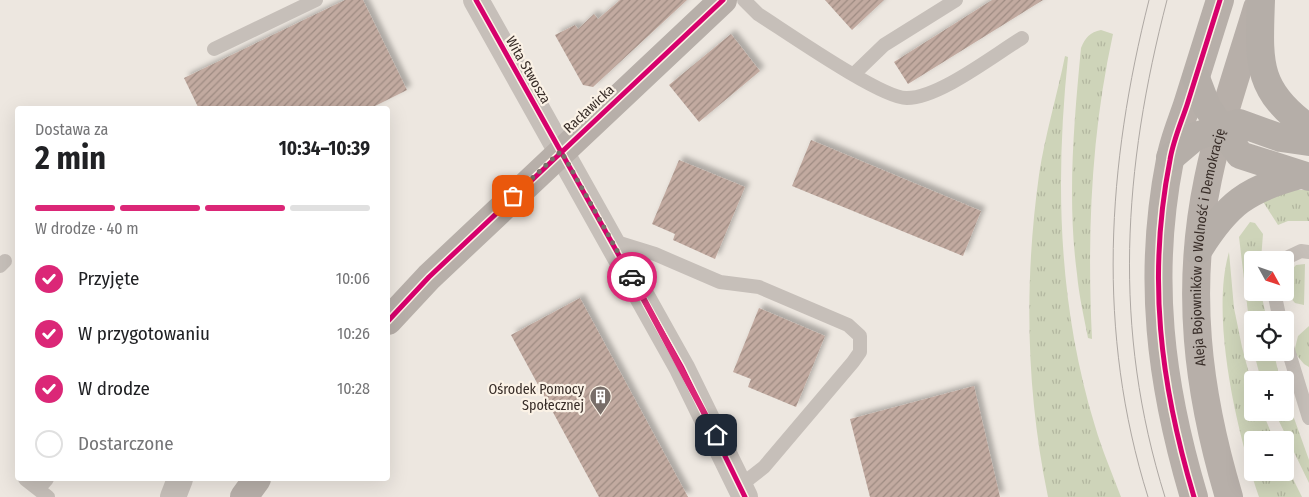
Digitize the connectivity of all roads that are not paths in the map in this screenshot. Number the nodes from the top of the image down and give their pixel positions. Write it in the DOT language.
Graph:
graph roads {
  1 [pos="316,0"];
  2 [pos="476,0"];
  3 [pos="723,0"];
  4 [pos="744,0"];
  5 [pos="956,0"];
  6 [pos="1220,0"];
  7 [pos="1260,0"];
  8 [pos="1022,38"];
  9 [pos="214,49"];
  10 [pos="854,74"];
  11 [pos="1196,78"];
  12 [pos="1309,128"];
  13 [pos="1220,129"];
  14 [pos="1309,142"];
  15 [pos="561,151"];
  16 [pos="1170,158"];
  17 [pos="1304,176"];
  18 [pos="612,241"];
  19 [pos="1198,251"];
  20 [pos="1309,252"];
  21 [pos="1294,254"];
  22 [pos="390,319"];
  23 [pos="1291,361"];
  24 [pos="1309,418"];
  25 [pos="29,481"];
  26 [pos="179,481"];
  27 [pos="256,481"];
  28 [pos="45,489"];
  29 [pos="743,491"];
  30 [pos="173,497"];
  31 [pos="244,497"];
  32 [pos="1194,497"];
  33 [pos="1229,497"];
  1 -- 9 [label="lane"];
  2 -- 15 [label="street, Wita Stwosza"];
  3 -- 15 [label="street, Racławicka"];
  4 -- 10 [label="lane"];
  5 -- 10 [label="lane"];
  6 -- 11 [label="street"];
  7 -- 12 [label="main road"];
  7 -- 13 [label="street, Aleja Bojowników o Wolność i Demokrację"];
  8 -- 10 [label="lane"];
  11 -- 13 [label="main road"];
  11 -- 16 [label="street"];
  13 -- 14 [label="main road"];
  13 -- 16 [label="main road"];
  13 -- 17 [label="main road"];
  13 -- 19 [label="street, Aleja Bojowników o Wolność i Demokrację"];
  15 -- 18 [label="street, Wita Stwosza"];
  15 -- 22 [label="street, Racławicka"];
  16 -- 32 [label="street"];
  17 -- 19 [label="main road"];
  18 -- 29 [label="street, Wita Stwosza"];
  18 -- 29 [label="lane"];
  19 -- 33 [label="street, Aleja Bojowników o Wolność i Demokrację"];
  20 -- 21 [label="lane"];
  23 -- 24 [label="lane"];
  25 -- 28 [label="lane"];
  26 -- 30 [label="street"];
  27 -- 31 [label="street"];
}
